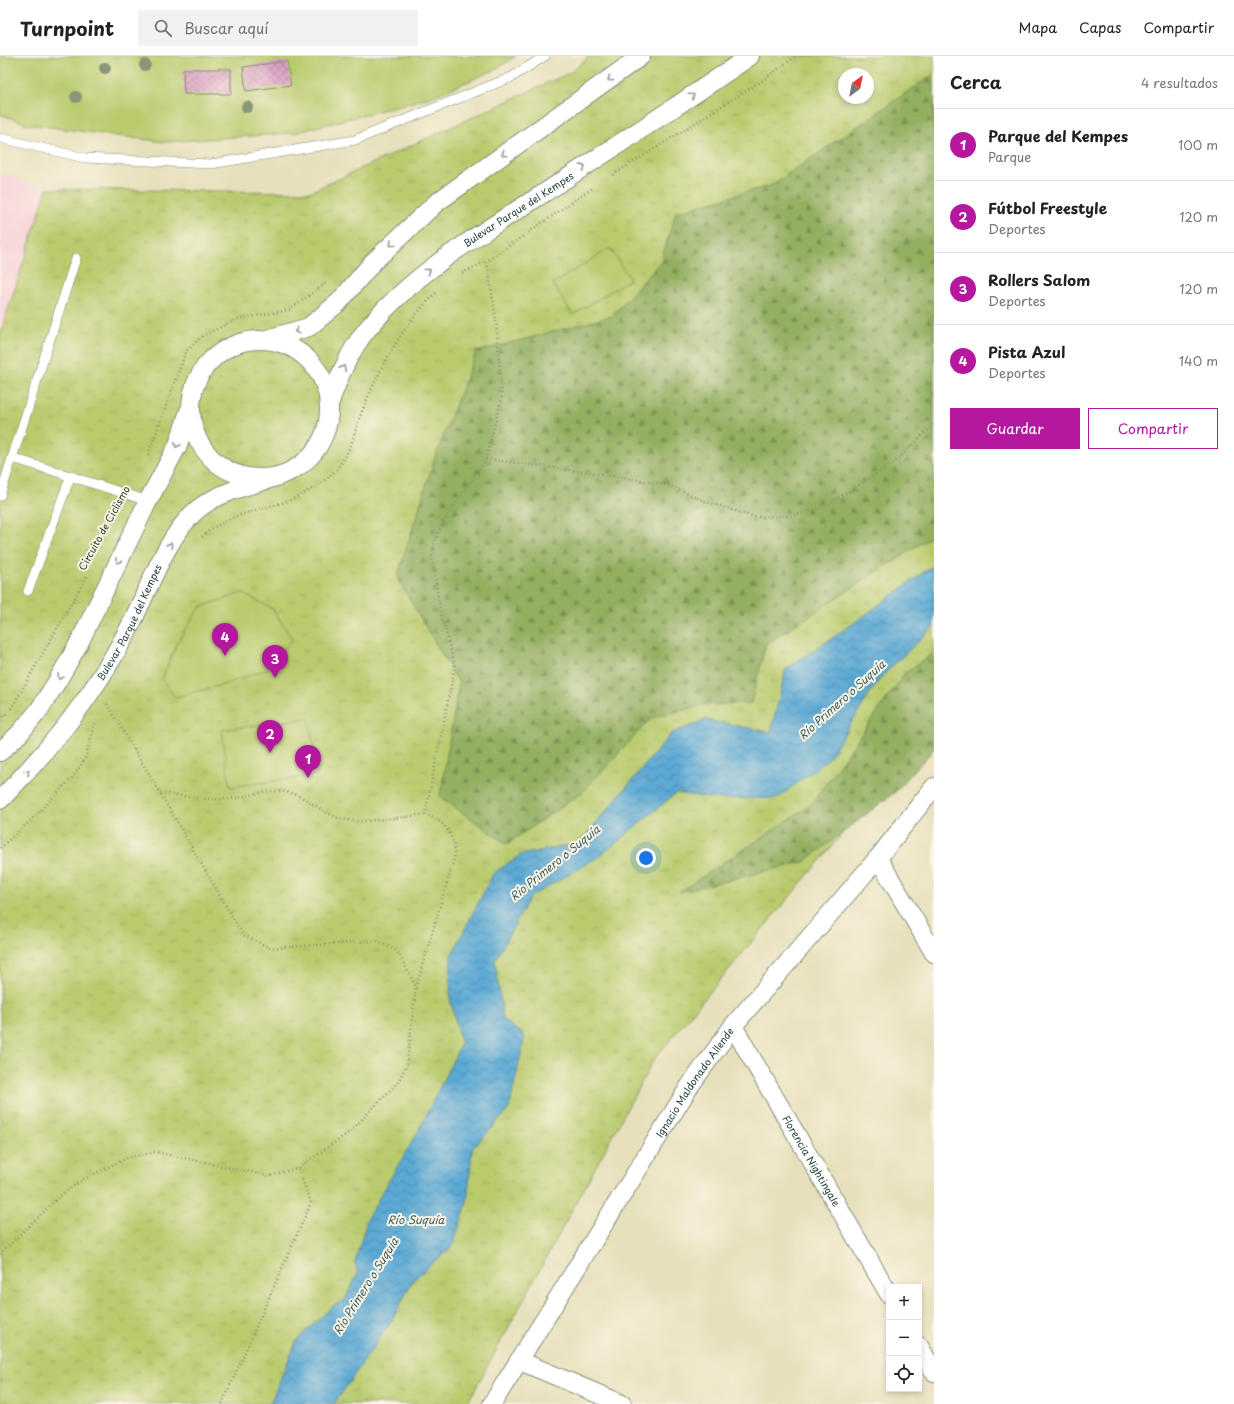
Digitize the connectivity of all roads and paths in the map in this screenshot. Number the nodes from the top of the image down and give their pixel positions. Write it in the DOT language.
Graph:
graph roads {
  1 [pos="545,56"];
  2 [pos="641,56"];
  3 [pos="750,56"];
  4 [pos="796,56"];
  5 [pos="0,138"];
  6 [pos="608,178"];
  7 [pos="595,186"];
  8 [pos="76,258"];
  9 [pos="487,261"];
  10 [pos="456,276"];
  11 [pos="441,289"];
  12 [pos="203,336"];
  13 [pos="264,340"];
  14 [pos="329,404"];
  15 [pos="190,409"];
  16 [pos="934,424"];
  17 [pos="13,458"];
  18 [pos="486,459"];
  19 [pos="146,460"];
  20 [pos="70,475"];
  21 [pos="279,476"];
  22 [pos="0,496"];
  23 [pos="148,501"];
  24 [pos="200,538"];
  25 [pos="90,571"];
  26 [pos="28,591"];
  27 [pos="111,697"];
  28 [pos="107,703"];
  29 [pos="103,710"];
  30 [pos="99,716"];
  31 [pos="0,720"];
  32 [pos="0,752"];
  33 [pos="934,787"];
  34 [pos="160,793"];
  35 [pos="0,800"];
  36 [pos="425,815"];
  37 [pos="0,848"];
  38 [pos="878,858"];
  39 [pos="934,953"];
  40 [pos="416,986"];
  41 [pos="734,1026"];
  42 [pos="298,1168"];
  43 [pos="0,1254"];
  44 [pos="886,1289"];
  45 [pos="922,1351"];
  46 [pos="520,1360"];
  47 [pos="934,1372"];
  48 [pos="222,1404"];
  49 [pos="492,1404"];
  50 [pos="622,1404"];
  1 -- 5 [label="lane"];
  2 -- 13 [label="street, one-way"];
  14 -- 3 [label="street, Bulevar Parque del Kempes, one-way"];
  4 -- 6 [label="path"];
  7 -- 9 [label="path"];
  8 -- 17 [label="lane"];
  9 -- 10 [label="path"];
  9 -- 18 [label="path"];
  11 -- 24 [label="path"];
  12 -- 19 [label="path"];
  13 -- 14 [label="street"];
  13 -- 15 [label="street"];
  14 -- 21 [label="street"];
  15 -- 21 [label="street"];
  15 -- 23 [label="street, one-way"];
  16 -- 18 [label="path"];
  17 -- 20 [label="lane"];
  17 -- 22 [label="lane"];
  18 -- 36 [label="path"];
  20 -- 23 [label="lane"];
  20 -- 26 [label="lane"];
  35 -- 21 [label="street, Bulevar Parque del Kempes, one-way"];
  23 -- 32 [label="street, one-way"];
  25 -- 31 [label="path, Circuito de Ciclismo"];
  27 -- 28 [label="path"];
  28 -- 29 [label="path"];
  28 -- 34 [label="path"];
  30 -- 37 [label="path"];
  33 -- 38 [label="street, Ignacio Maldonado Allende"];
  34 -- 36 [label="path"];
  34 -- 40 [label="path"];
  36 -- 40 [label="path"];
  38 -- 39 [label="street"];
  38 -- 41 [label="street, Ignacio Maldonado Allende"];
  40 -- 42 [label="path"];
  41 -- 44 [label="street, Florencia Nightingale"];
  41 -- 46 [label="street, Ignacio Maldonado Allende"];
  42 -- 43 [label="path"];
  42 -- 48 [label="path"];
  45 -- 47 [label="street"];
  46 -- 49 [label="street, Ignacio Maldonado Allende"];
  46 -- 50 [label="street"];
}
